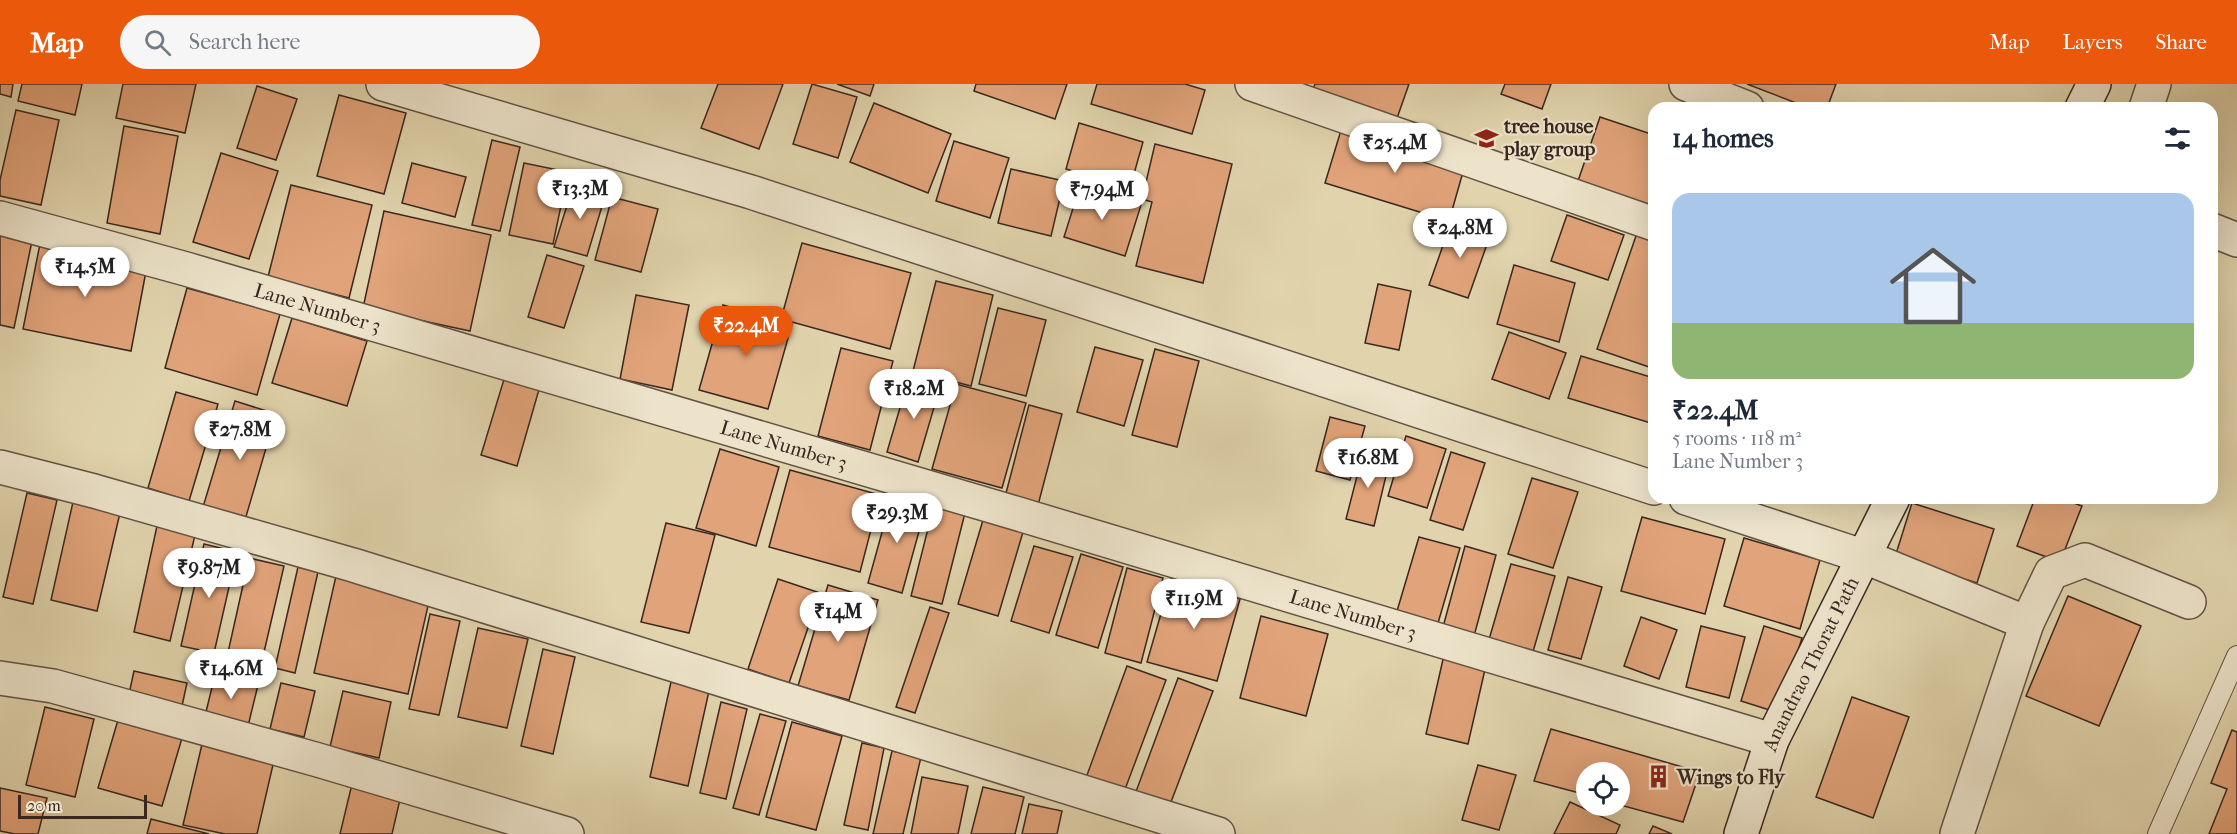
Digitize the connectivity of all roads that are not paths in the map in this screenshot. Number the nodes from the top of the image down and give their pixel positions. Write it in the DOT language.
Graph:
graph roads {
  1 [pos="383,84"];
  2 [pos="1252,84"];
  3 [pos="1686,84"];
  4 [pos="2094,84"];
  5 [pos="2154,84"];
  6 [pos="1732,102"];
  7 [pos="2085,102"];
  8 [pos="2148,102"];
  9 [pos="0,218"];
  10 [pos="1648,222"];
  11 [pos="2218,232"];
  12 [pos="2237,240"];
  13 [pos="0,467"];
  14 [pos="1648,486"];
  15 [pos="1704,504"];
  16 [pos="1890,504"];
  17 [pos="1865,557"];
  18 [pos="2188,602"];
  19 [pos="2027,623"];
  20 [pos="2237,656"];
  21 [pos="0,678"];
  22 [pos="1772,740"];
  23 [pos="567,834"];
  24 [pos="1218,834"];
  25 [pos="1741,834"];
  26 [pos="1958,834"];
  27 [pos="2158,834"];
  1 -- 14 [label="street"];
  2 -- 10 [label="street"];
  3 -- 6 [label="street"];
  4 -- 7 [label="street"];
  5 -- 8 [label="street"];
  9 -- 22 [label="street, Lane Number 3"];
  11 -- 12 [label="street"];
  13 -- 24 [label="street"];
  15 -- 17 [label="street"];
  16 -- 17 [label="street, Anandrao Thorat Path"];
  17 -- 19 [label="street"];
  17 -- 22 [label="street, Anandrao Thorat Path"];
  18 -- 19 [label="street"];
  19 -- 26 [label="street"];
  20 -- 27 [label="lane"];
  21 -- 23 [label="street"];
  22 -- 25 [label="street, Anandrao Thorat Path"];
}
